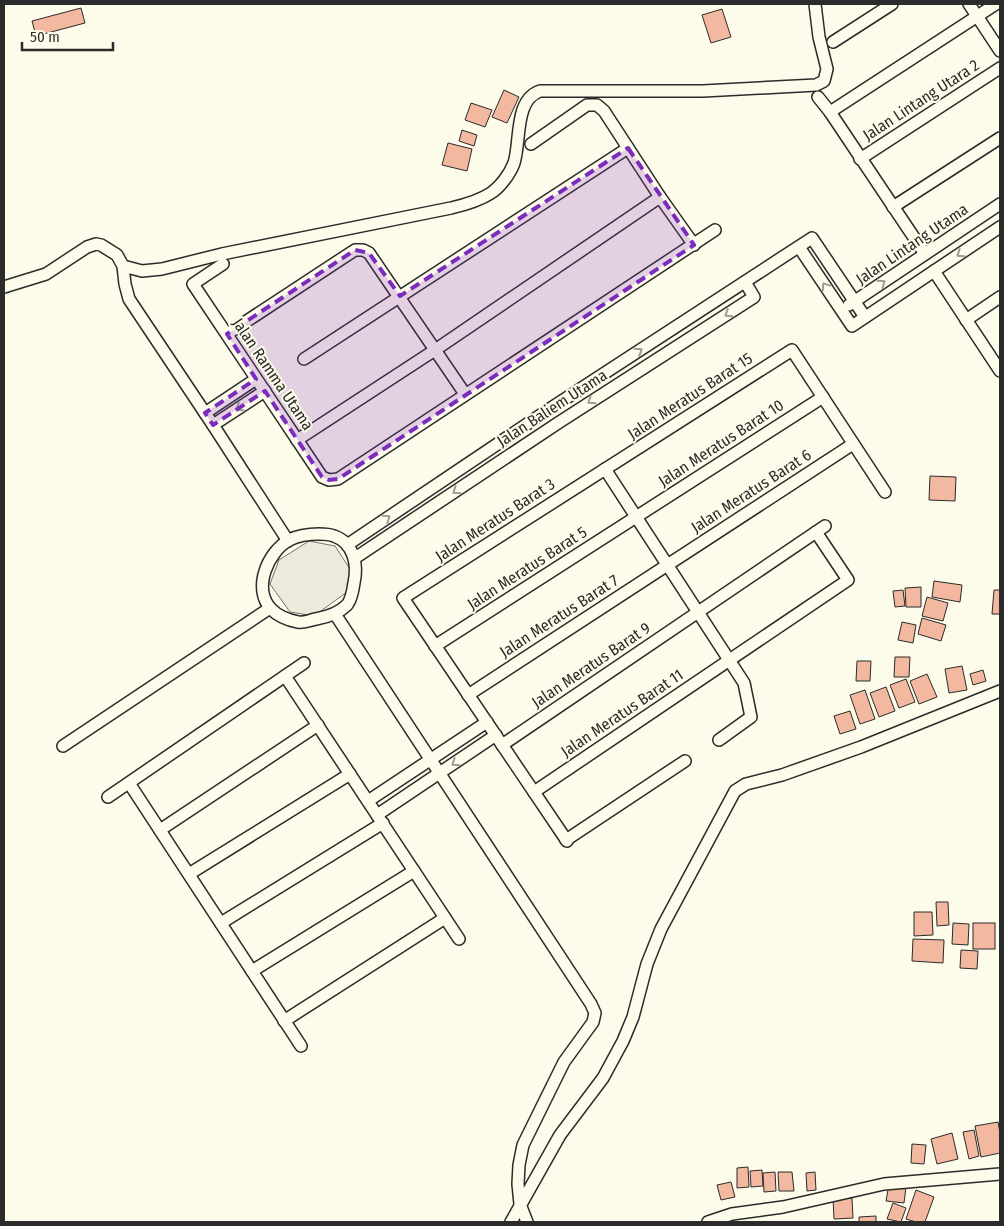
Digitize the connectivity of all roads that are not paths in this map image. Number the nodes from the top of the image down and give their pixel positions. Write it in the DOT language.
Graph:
graph roads {
  1 [pos="815,4"];
  2 [pos="892,4"];
  3 [pos="968,4"];
  4 [pos="996,4"];
  5 [pos="978,17"];
  6 [pos="832,42"];
  7 [pos="1000,51"];
  8 [pos="1000,68"];
  9 [pos="818,97"];
  10 [pos="830,112"];
  11 [pos="1000,138"];
  12 [pos="531,144"];
  13 [pos="628,148"];
  14 [pos="860,159"];
  15 [pos="660,197"];
  16 [pos="1000,204"];
  17 [pos="893,207"];
  18 [pos="1000,227"];
  19 [pos="715,230"];
  20 [pos="694,245"];
  21 [pos="799,247"];
  22 [pos="925,254"];
  23 [pos="223,264"];
  24 [pos="123,266"];
  25 [pos="934,271"];
  26 [pos="744,282"];
  27 [pos="4,287"];
  28 [pos="400,296"];
  29 [pos="1000,297"];
  30 [pos="854,302"];
  31 [pos="841,310"];
  32 [pos="865,317"];
  33 [pos="966,320"];
  34 [pos="227,334"];
  35 [pos="435,350"];
  36 [pos="304,359"];
  37 [pos="1000,369"];
  38 [pos="256,379"];
  39 [pos="265,392"];
  40 [pos="465,394"];
  41 [pos="823,397"];
  42 [pos="205,413"];
  43 [pos="213,425"];
  44 [pos="296,440"];
  45 [pos="854,444"];
  46 [pos="605,469"];
  47 [pos="885,492"];
  48 [pos="636,517"];
  49 [pos="288,541"];
  50 [pos="347,545"];
  51 [pos="355,558"];
  52 [pos="667,565"];
  53 [pos="848,580"];
  54 [pos="270,608"];
  55 [pos="698,612"];
  56 [pos="335,614"];
  57 [pos="435,646"];
  58 [pos="729,660"];
  59 [pos="304,663"];
  60 [pos="285,676"];
  61 [pos="1000,692"];
  62 [pos="468,695"];
  63 [pos="487,722"];
  64 [pos="318,725"];
  65 [pos="499,740"];
  66 [pos="719,740"];
  67 [pos="63,746"];
  68 [pos="430,759"];
  69 [pos="685,761"];
  70 [pos="440,773"];
  71 [pos="350,774"];
  72 [pos="129,782"];
  73 [pos="534,792"];
  74 [pos="108,797"];
  75 [pos="368,801"];
  76 [pos="380,819"];
  77 [pos="160,830"];
  78 [pos="414,871"];
  79 [pos="189,874"];
  80 [pos="445,918"];
  81 [pos="221,923"];
  82 [pos="459,939"];
  83 [pos="252,971"];
  84 [pos="284,1021"];
  85 [pos="301,1046"];
  86 [pos="1000,1174"];
  87 [pos="520,1204"];
  88 [pos="511,1222"];
  89 [pos="526,1222"];
  90 [pos="708,1222"];
  1 -- 24 [label="street"];
  2 -- 6 [label="street"];
  3 -- 5 [label="street"];
  4 -- 5 [label="street"];
  5 -- 7 [label="street"];
  5 -- 10 [label="street"];
  8 -- 14 [label="street, Jalan Lintang Utara 2"];
  9 -- 10 [label="street"];
  10 -- 14 [label="street"];
  11 -- 17 [label="street"];
  12 -- 13 [label="street"];
  13 -- 15 [label="street"];
  13 -- 28 [label="street"];
  14 -- 17 [label="street"];
  15 -- 20 [label="street"];
  15 -- 35 [label="street"];
  16 -- 22 [label="street, Jalan Lintang Utama"];
  17 -- 22 [label="street"];
  18 -- 25 [label="street, one-way"];
  19 -- 20 [label="street"];
  20 -- 40 [label="street"];
  21 -- 26 [label="street, Jalan Baliem Utama"];
  21 -- 30 [label="street, Jalan Baliem Utama"];
  31 -- 21 [label="street, one-way"];
  30 -- 22 [label="street, Jalan Lintang Utama, one-way"];
  23 -- 34 [label="street, Jalan Ramma Utama"];
  24 -- 27 [label="street"];
  24 -- 42 [label="street"];
  25 -- 32 [label="street"];
  25 -- 33 [label="street"];
  50 -- 26 [label="street, Jalan Baliem Utama, one-way"];
  26 -- 51 [label="street, Jalan Baliem Utama, one-way"];
  28 -- 34 [label="street"];
  28 -- 35 [label="street"];
  28 -- 36 [label="street"];
  29 -- 33 [label="street"];
  30 -- 31 [label="street, Jalan Lintang Utama"];
  30 -- 32 [label="street"];
  31 -- 32 [label="street"];
  33 -- 37 [label="street"];
  34 -- 38 [label="street, Jalan Ramma Utama"];
  35 -- 40 [label="street"];
  35 -- 44 [label="street"];
  38 -- 39 [label="street, Jalan Ramma Utama"];
  38 -- 42 [label="street"];
  39 -- 43 [label="street, one-way"];
  39 -- 44 [label="street, Jalan Ramma Utama"];
  40 -- 44 [label="street, Jalan Ramma Utama"];
  41 -- 45 [label="street"];
  41 -- 46 [label="street, Jalan Meratus Barat 15"];
  41 -- 48 [label="street, Jalan Meratus Barat 10"];
  42 -- 43 [label="street"];
  43 -- 49 [label="street"];
  45 -- 47 [label="street"];
  45 -- 52 [label="street, Jalan Meratus Barat 6"];
  46 -- 48 [label="street"];
  46 -- 57 [label="street, Jalan Meratus Barat 3"];
  48 -- 52 [label="street"];
  48 -- 57 [label="street, Jalan Meratus Barat 5"];
  49 -- 50 [label="street"];
  49 -- 54 [label="street"];
  50 -- 51 [label="street"];
  51 -- 56 [label="street"];
  52 -- 55 [label="street"];
  52 -- 62 [label="street, Jalan Meratus Barat 7"];
  53 -- 55 [label="street, Jalan Meratus Barat 9"];
  53 -- 58 [label="street, Jalan Meratus Barat 11"];
  54 -- 56 [label="street"];
  54 -- 67 [label="street"];
  55 -- 58 [label="street"];
  55 -- 65 [label="street, Jalan Meratus Barat 9"];
  56 -- 68 [label="street"];
  57 -- 62 [label="street"];
  58 -- 66 [label="street"];
  58 -- 73 [label="street, Jalan Meratus Barat 11"];
  59 -- 60 [label="street"];
  60 -- 64 [label="street"];
  60 -- 72 [label="street"];
  61 -- 87 [label="street"];
  62 -- 63 [label="street"];
  63 -- 65 [label="street"];
  63 -- 68 [label="street"];
  64 -- 71 [label="street"];
  64 -- 77 [label="street"];
  65 -- 70 [label="street, Jalan Meratus Barat 9, one-way"];
  65 -- 73 [label="street"];
  68 -- 70 [label="street"];
  68 -- 75 [label="street"];
  69 -- 73 [label="street"];
  70 -- 76 [label="street, Jalan Meratus Barat 9"];
  70 -- 87 [label="street"];
  71 -- 75 [label="street"];
  71 -- 79 [label="street"];
  72 -- 74 [label="street"];
  72 -- 77 [label="street"];
  75 -- 76 [label="street"];
  76 -- 78 [label="street"];
  76 -- 81 [label="street, Jalan Meratus Barat 9"];
  77 -- 79 [label="street"];
  78 -- 80 [label="street"];
  78 -- 83 [label="street"];
  79 -- 81 [label="street"];
  80 -- 82 [label="street"];
  80 -- 84 [label="street"];
  81 -- 83 [label="street"];
  83 -- 84 [label="street"];
  84 -- 85 [label="street"];
  86 -- 90 [label="street"];
  87 -- 88 [label="street"];
  87 -- 89 [label="street"];
}
